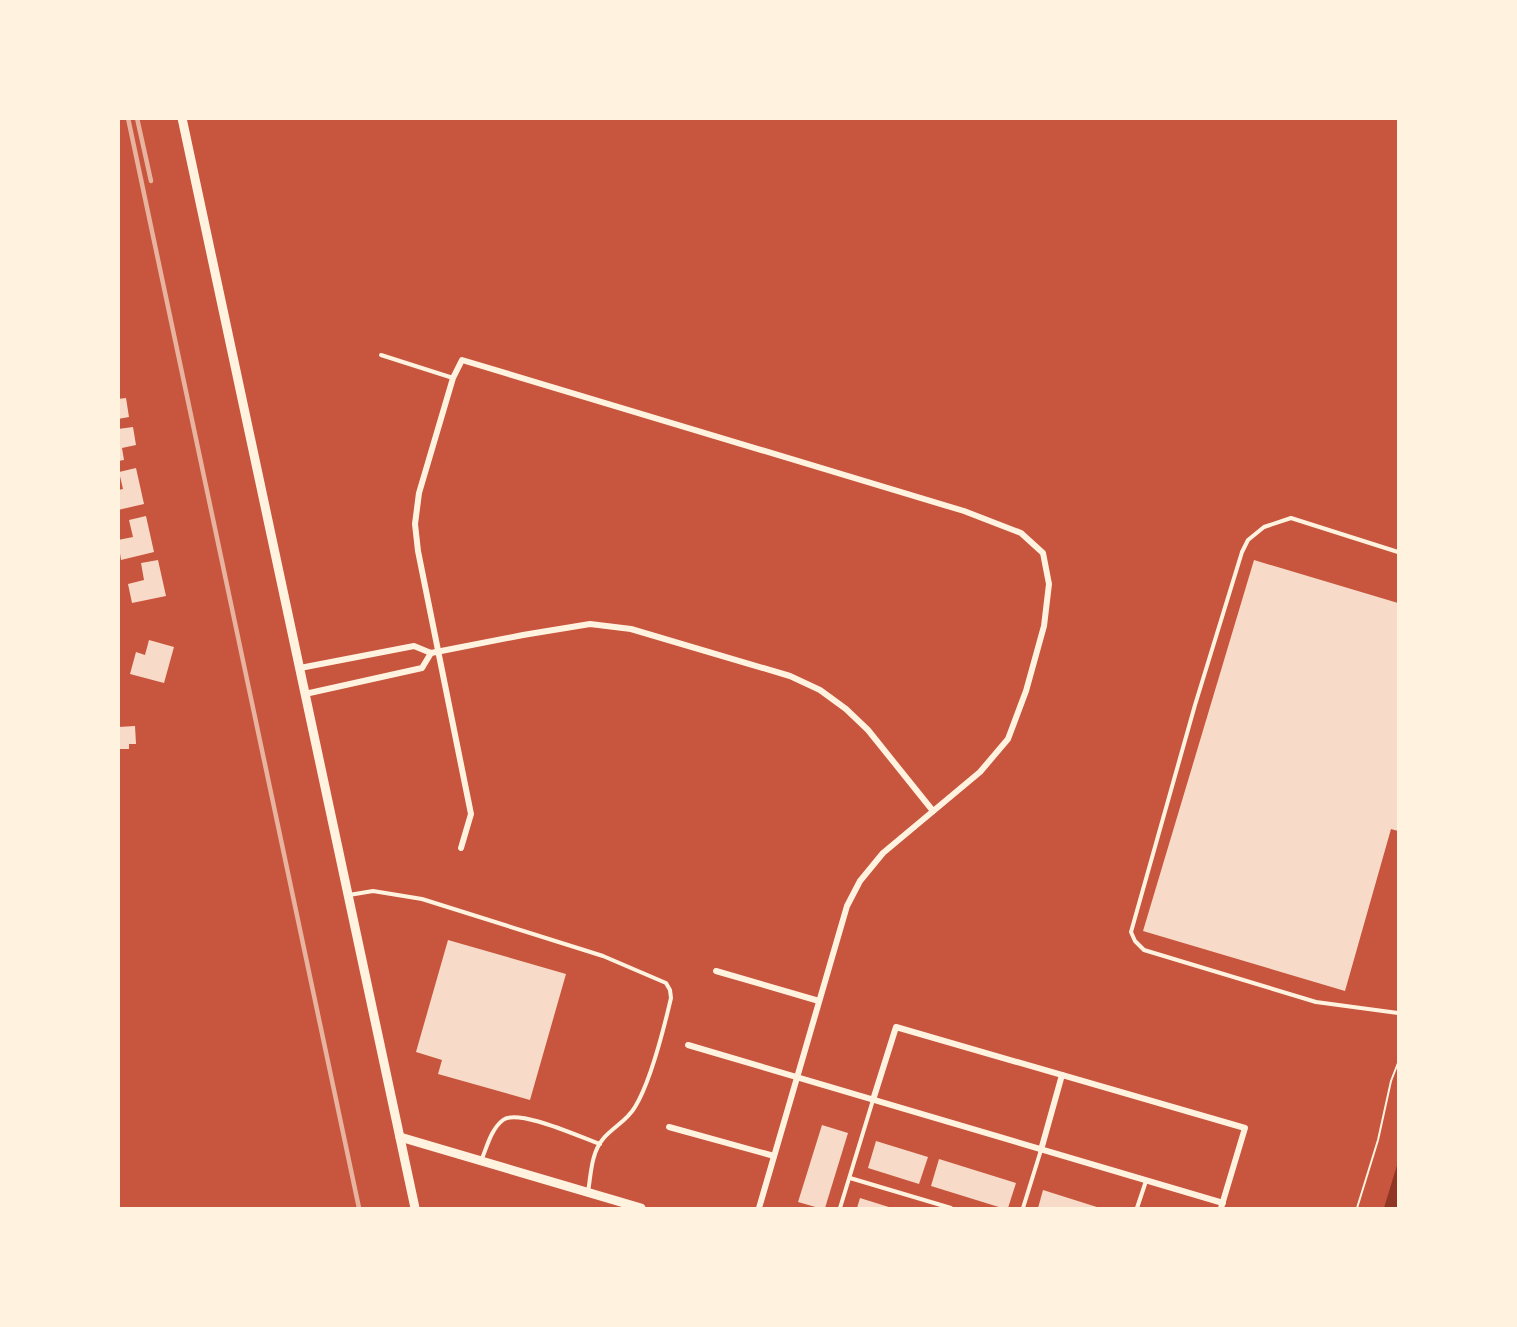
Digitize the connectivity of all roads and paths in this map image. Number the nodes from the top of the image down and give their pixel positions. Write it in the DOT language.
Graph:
graph roads {
  1 [pos="182,118"];
  2 [pos="381,355"];
  3 [pos="453,378"];
  4 [pos="1398,552"];
  5 [pos="438,652"];
  6 [pos="431,653"];
  7 [pos="300,668"];
  8 [pos="305,694"];
  9 [pos="933,811"];
  10 [pos="461,848"];
  11 [pos="348,895"];
  12 [pos="716,971"];
  13 [pos="819,1001"];
  14 [pos="1398,1012"];
  15 [pos="688,1045"];
  16 [pos="1398,1063"];
  17 [pos="1062,1075"];
  18 [pos="797,1077"];
  19 [pos="873,1100"];
  20 [pos="669,1127"];
  21 [pos="400,1137"];
  22 [pos="600,1144"];
  23 [pos="1041,1150"];
  24 [pos="774,1156"];
  25 [pos="481,1161"];
  26 [pos="850,1178"];
  27 [pos="1146,1181"];
  28 [pos="588,1193"];
  29 [pos="1222,1206"];
  30 [pos="840,1208"];
  31 [pos="415,1209"];
  32 [pos="641,1209"];
  33 [pos="759,1209"];
  34 [pos="951,1209"];
  35 [pos="1023,1209"];
  36 [pos="1137,1209"];
  37 [pos="1357,1209"];
  1 -- 7 [label="street"];
  2 -- 3 [label="lane"];
  3 -- 5 [label="street"];
  3 -- 9 [label="street"];
  4 -- 14 [label="lane"];
  5 -- 6 [label="street"];
  5 -- 9 [label="street"];
  5 -- 10 [label="street"];
  6 -- 7 [label="street"];
  6 -- 8 [label="street"];
  7 -- 8 [label="street"];
  8 -- 11 [label="street"];
  9 -- 13 [label="street"];
  11 -- 21 [label="street"];
  11 -- 22 [label="lane"];
  12 -- 13 [label="street"];
  13 -- 18 [label="street"];
  15 -- 18 [label="street"];
  16 -- 37 [label="path"];
  17 -- 19 [label="street"];
  17 -- 23 [label="street"];
  17 -- 29 [label="street"];
  18 -- 19 [label="street"];
  18 -- 24 [label="street"];
  19 -- 23 [label="street"];
  19 -- 26 [label="lane"];
  20 -- 24 [label="street"];
  21 -- 25 [label="street"];
  21 -- 31 [label="street"];
  22 -- 25 [label="lane"];
  22 -- 28 [label="lane"];
  23 -- 27 [label="street"];
  23 -- 35 [label="lane"];
  24 -- 33 [label="street"];
  25 -- 28 [label="street"];
  26 -- 30 [label="lane"];
  26 -- 34 [label="lane"];
  27 -- 29 [label="street"];
  27 -- 36 [label="lane"];
  28 -- 32 [label="street"];
}
